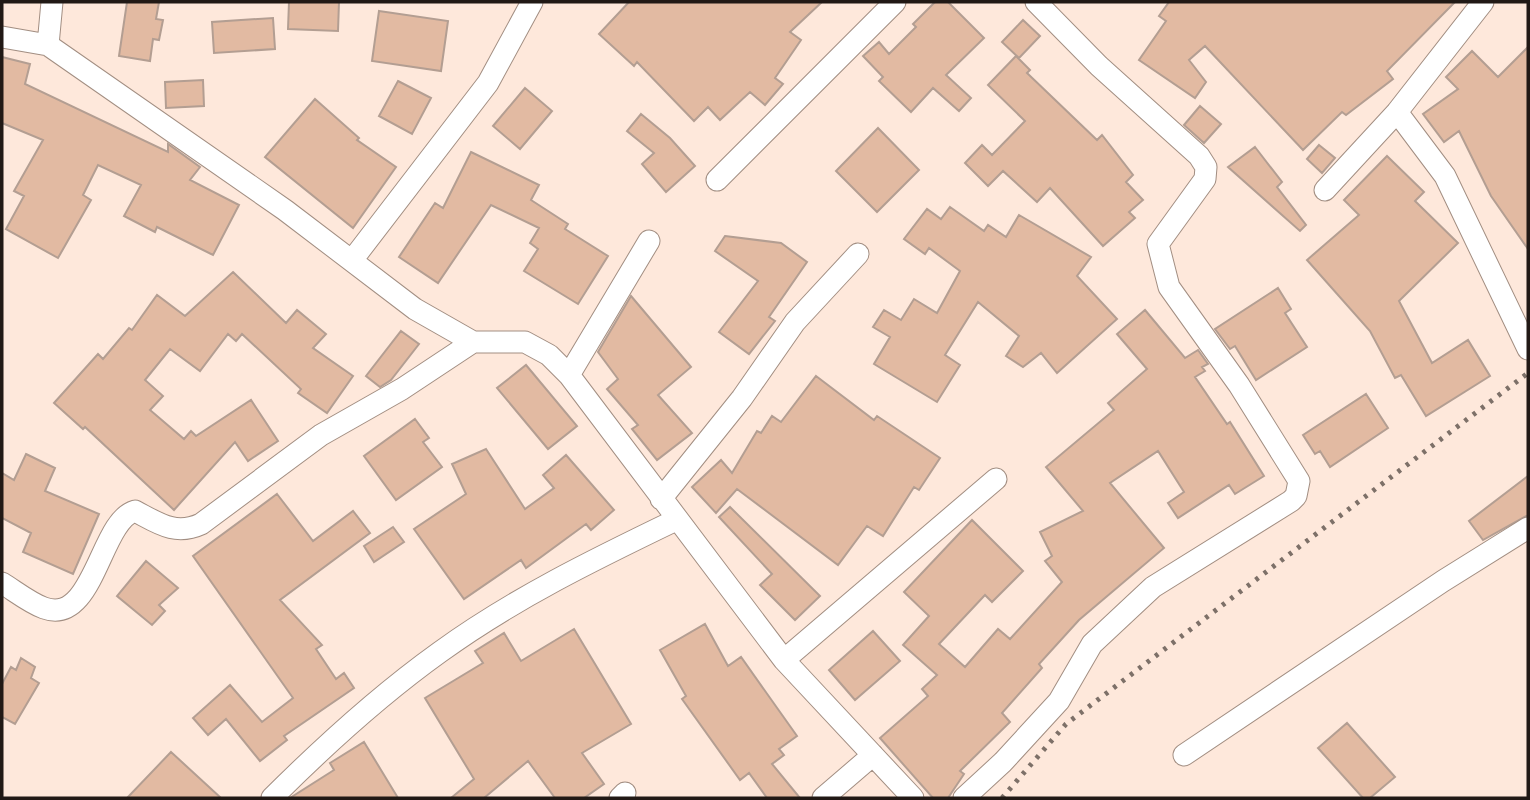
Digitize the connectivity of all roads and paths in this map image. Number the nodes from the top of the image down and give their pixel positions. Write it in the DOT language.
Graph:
graph roads {
  1 [pos="52,2"];
  2 [pos="532,2"];
  3 [pos="895,2"];
  4 [pos="1036,2"];
  5 [pos="1483,2"];
  6 [pos="2,37"];
  7 [pos="48,45"];
  8 [pos="1396,112"];
  9 [pos="717,180"];
  10 [pos="1325,190"];
  11 [pos="649,241"];
  12 [pos="858,254"];
  13 [pos="353,259"];
  14 [pos="473,342"];
  15 [pos="1528,349"];
  16 [pos="569,375"];
  17 [pos="996,479"];
  18 [pos="661,499"];
  19 [pos="676,520"];
  20 [pos="1528,528"];
  21 [pos="2,583"];
  22 [pos="784,660"];
  23 [pos="873,755"];
  24 [pos="1184,755"];
  25 [pos="272,798"];
  26 [pos="823,798"];
  27 [pos="913,798"];
  28 [pos="964,798"];
  1 -- 7 [label="street"];
  2 -- 13 [label="street"];
  3 -- 9 [label="street"];
  4 -- 28 [label="street"];
  5 -- 8 [label="street"];
  6 -- 7 [label="street"];
  7 -- 13 [label="street"];
  8 -- 10 [label="street"];
  8 -- 15 [label="street"];
  11 -- 16 [label="street"];
  12 -- 18 [label="street"];
  13 -- 14 [label="street"];
  14 -- 16 [label="street"];
  14 -- 21 [label="street"];
  16 -- 18 [label="street"];
  17 -- 22 [label="street"];
  18 -- 19 [label="street"];
  19 -- 22 [label="street"];
  19 -- 25 [label="street"];
  20 -- 24 [label="street"];
  22 -- 23 [label="street"];
  23 -- 26 [label="street"];
  23 -- 27 [label="street"];
}
